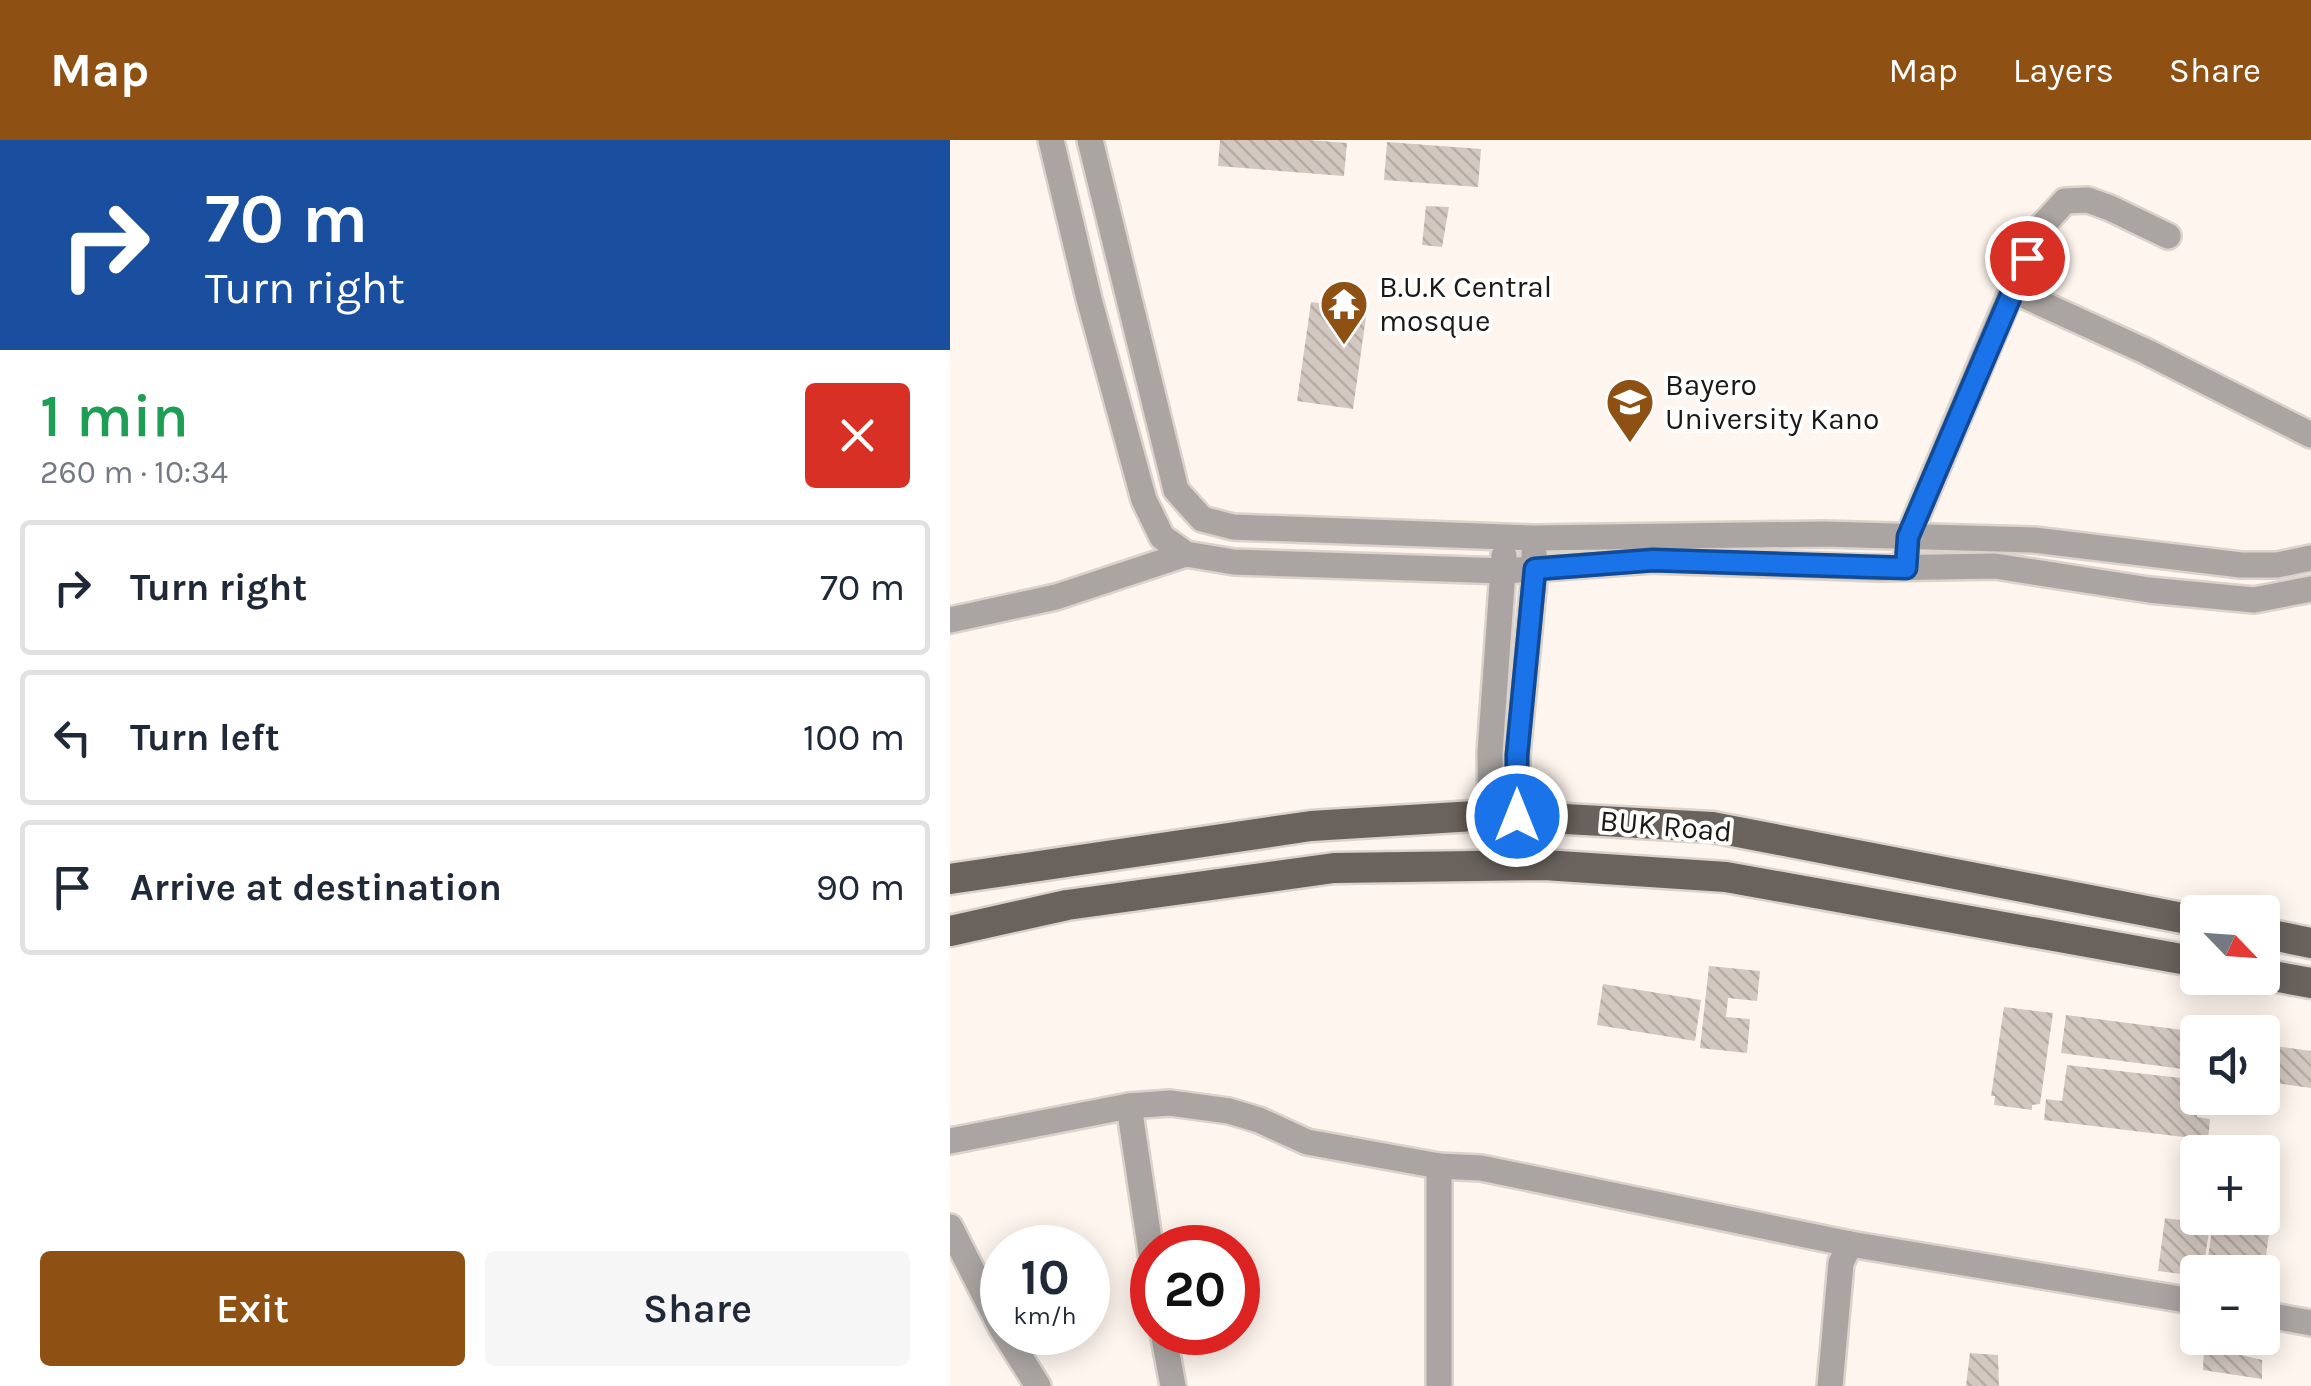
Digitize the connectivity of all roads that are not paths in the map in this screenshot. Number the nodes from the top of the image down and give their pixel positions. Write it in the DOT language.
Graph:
graph roads {
  1 [pos="1051,140"];
  2 [pos="1090,140"];
  3 [pos="2168,236"];
  4 [pos="2012,290"];
  5 [pos="1135,316"];
  6 [pos="1098,331"];
  7 [pos="2311,435"];
  8 [pos="1233,527"];
  9 [pos="1503,537"];
  10 [pos="1908,537"];
  11 [pos="1534,538"];
  12 [pos="1186,554"];
  13 [pos="2311,558"];
  14 [pos="1234,562"];
  15 [pos="1906,568"];
  16 [pos="1535,569"];
  17 [pos="1504,570"];
  18 [pos="2311,589"];
  19 [pos="950,620"];
  20 [pos="1504,816"];
  21 [pos="950,879"];
  22 [pos="2180,917"];
  23 [pos="950,931"];
  24 [pos="2280,937"];
  25 [pos="2311,943"];
  26 [pos="2180,959"];
  27 [pos="2280,977"];
  28 [pos="2311,983"];
  29 [pos="1130,1106"];
  30 [pos="950,1140"];
  31 [pos="1439,1166"];
  32 [pos="1147,1225"];
  33 [pos="950,1228"];
  34 [pos="1850,1244"];
  35 [pos="980,1285"];
  36 [pos="2180,1299"];
  37 [pos="2280,1317"];
  38 [pos="2311,1323"];
  39 [pos="1019,1355"];
  40 [pos="1168,1355"];
  41 [pos="1435,1385"];
  42 [pos="1038,1386"];
  43 [pos="1173,1386"];
  44 [pos="1830,1386"];
  1 -- 6 [label="street"];
  2 -- 5 [label="street"];
  3 -- 4 [label="street"];
  4 -- 7 [label="street"];
  4 -- 10 [label="street"];
  5 -- 6 [label="street"];
  5 -- 8 [label="street"];
  6 -- 12 [label="street"];
  8 -- 9 [label="street"];
  8 -- 14 [label="street"];
  9 -- 11 [label="street"];
  9 -- 17 [label="street"];
  10 -- 11 [label="street"];
  10 -- 13 [label="street"];
  10 -- 15 [label="street"];
  11 -- 16 [label="street"];
  12 -- 14 [label="street"];
  12 -- 19 [label="street"];
  14 -- 17 [label="street"];
  15 -- 16 [label="street"];
  15 -- 18 [label="street"];
  16 -- 17 [label="street"];
  16 -- 20 [label="street"];
  17 -- 20 [label="street"];
  20 -- 21 [label="main road, BUK Road"];
  20 -- 22 [label="main road, BUK Road"];
  23 -- 26 [label="main road, BUK Road"];
  24 -- 25 [label="main road"];
  27 -- 28 [label="main road"];
  29 -- 30 [label="street"];
  29 -- 31 [label="street"];
  29 -- 32 [label="street"];
  31 -- 34 [label="street"];
  31 -- 41 [label="street"];
  33 -- 35 [label="street"];
  34 -- 36 [label="street"];
  34 -- 44 [label="street"];
  37 -- 38 [label="street"];
  39 -- 42 [label="street"];
  40 -- 43 [label="street"];
}
